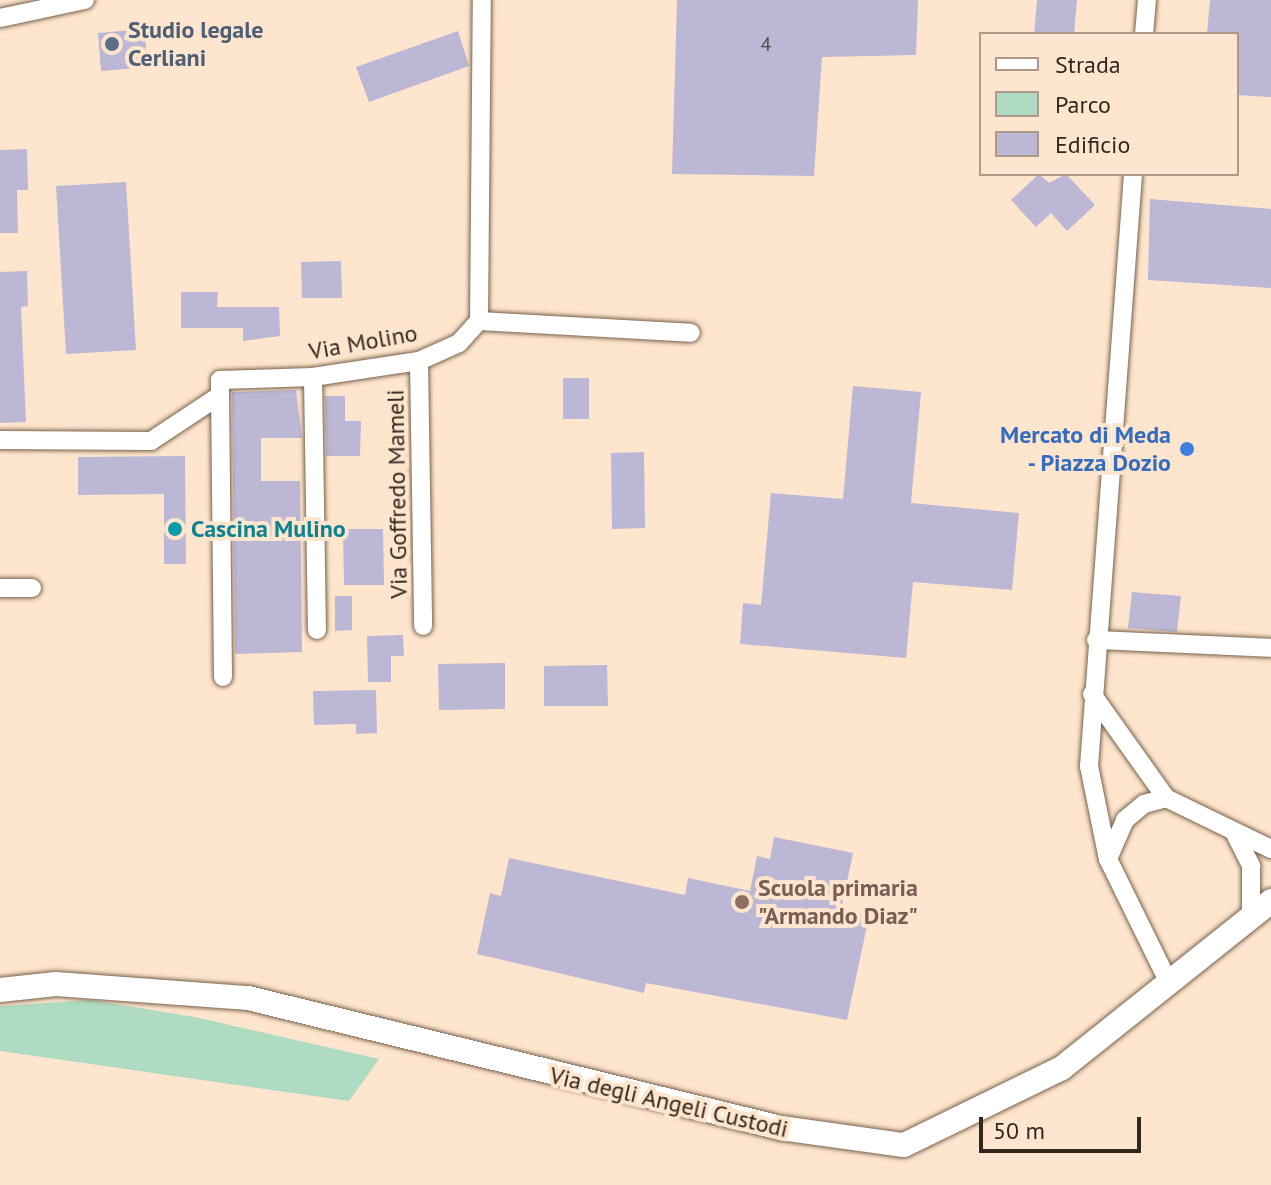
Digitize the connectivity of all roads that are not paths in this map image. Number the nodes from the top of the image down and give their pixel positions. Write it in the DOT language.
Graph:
graph roads {
  1 [pos="85,0"];
  2 [pos="482,0"];
  3 [pos="1147,0"];
  4 [pos="0,18"];
  5 [pos="1144,32"];
  6 [pos="1133,176"];
  7 [pos="479,321"];
  8 [pos="691,333"];
  9 [pos="419,361"];
  10 [pos="313,377"];
  11 [pos="219,396"];
  12 [pos="0,440"];
  13 [pos="0,588"];
  14 [pos="32,588"];
  15 [pos="423,626"];
  16 [pos="317,630"];
  17 [pos="1096,640"];
  18 [pos="1271,648"];
  19 [pos="223,677"];
  20 [pos="1092,694"];
  21 [pos="1166,798"];
  22 [pos="1236,836"];
  23 [pos="1271,849"];
  24 [pos="1108,859"];
  25 [pos="1261,908"];
  26 [pos="1167,979"];
  27 [pos="0,990"];
  1 -- 4 [label="street"];
  2 -- 7 [label="street"];
  3 -- 5 [label="street"];
  6 -- 17 [label="street"];
  7 -- 8 [label="street"];
  7 -- 9 [label="street, Via Molino"];
  9 -- 10 [label="street, Via Molino"];
  9 -- 15 [label="street, Via Goffredo Mameli"];
  10 -- 11 [label="street, Via Molino"];
  10 -- 16 [label="street"];
  11 -- 12 [label="street"];
  11 -- 19 [label="street"];
  13 -- 14 [label="street"];
  17 -- 18 [label="street"];
  17 -- 20 [label="street"];
  20 -- 21 [label="street"];
  20 -- 24 [label="street"];
  21 -- 22 [label="street"];
  21 -- 24 [label="street"];
  22 -- 23 [label="street"];
  22 -- 25 [label="street"];
  24 -- 26 [label="street"];
  25 -- 26 [label="street, Via degli Angeli Custodi"];
  26 -- 27 [label="street, Via degli Angeli Custodi"];
}
